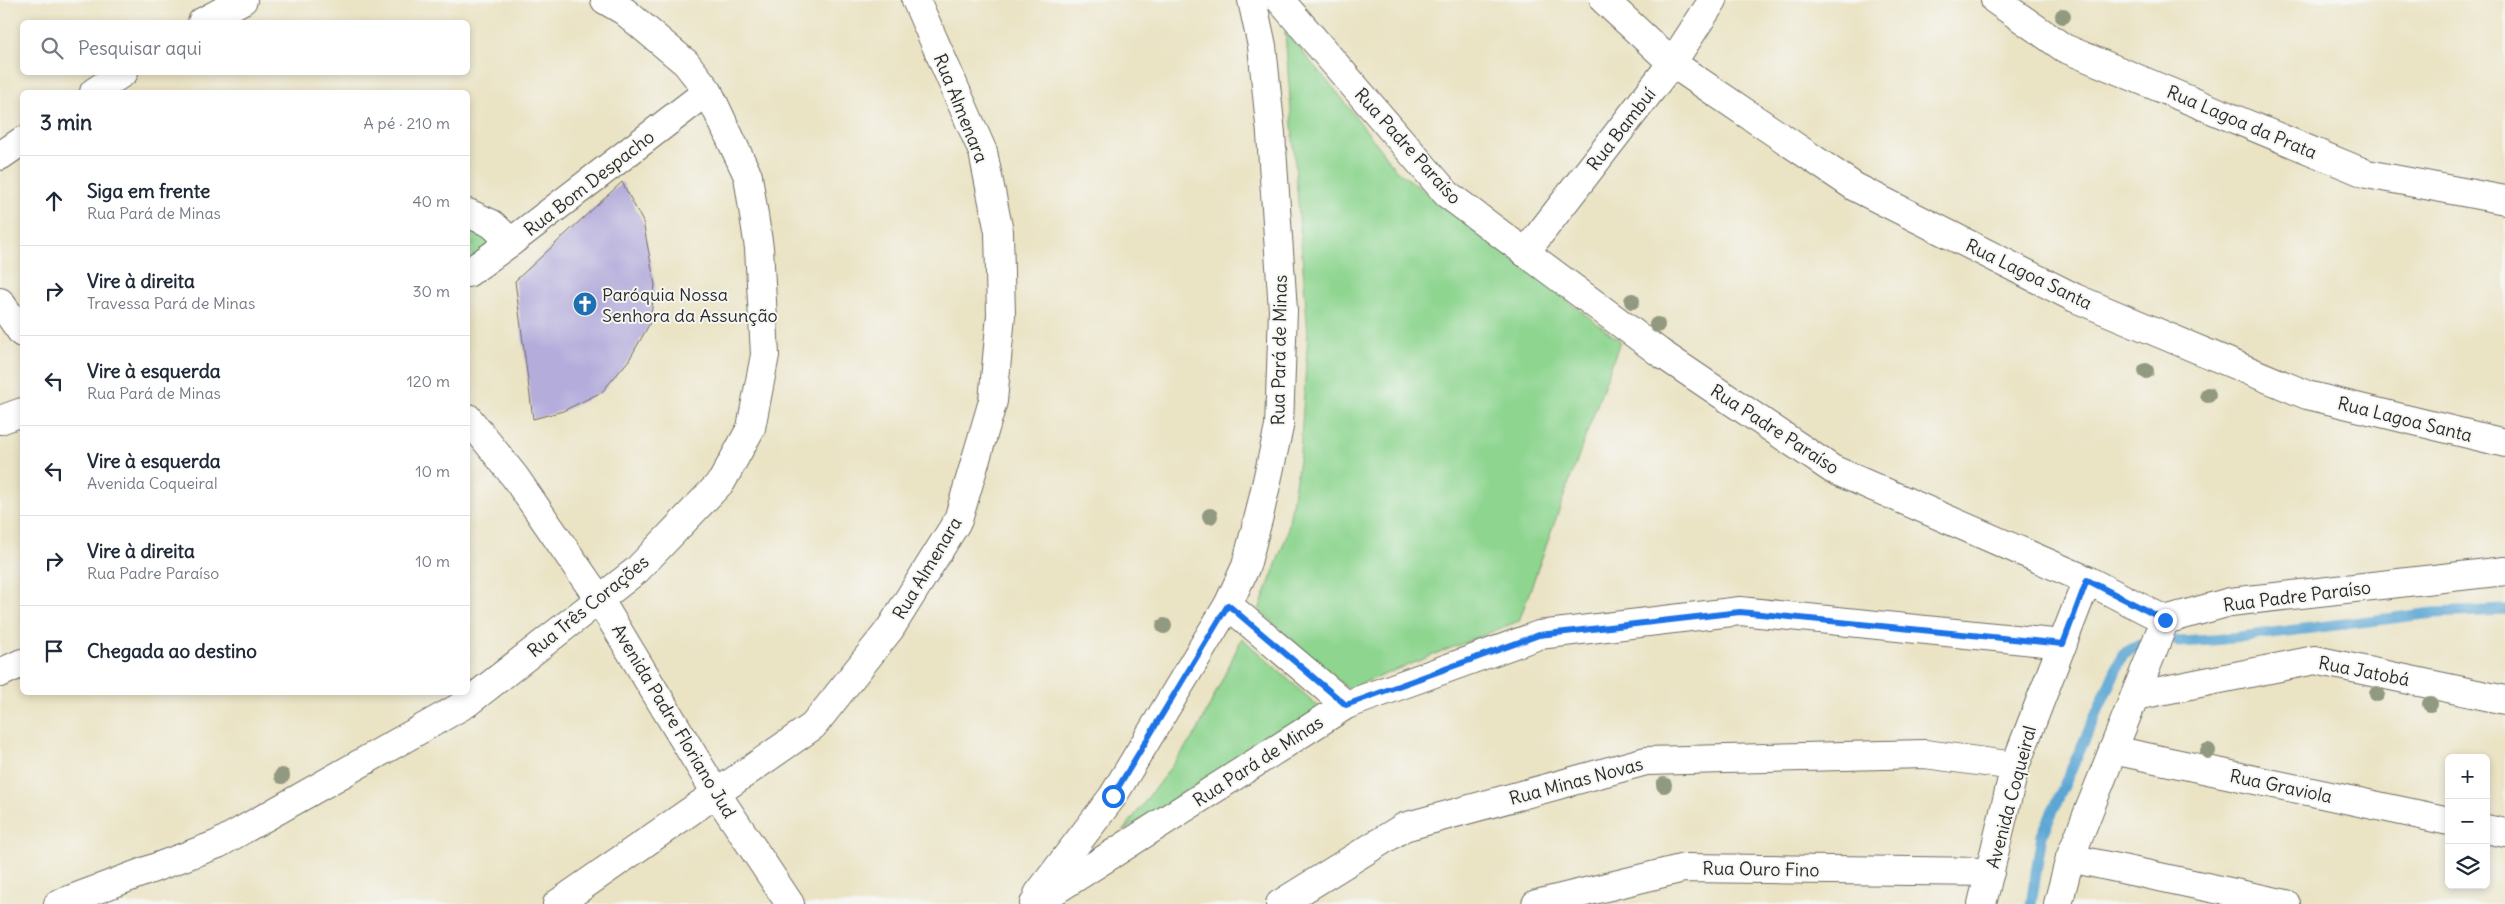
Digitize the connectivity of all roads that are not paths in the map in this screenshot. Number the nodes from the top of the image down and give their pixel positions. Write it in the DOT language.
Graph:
graph roads {
  1 [pos="243,0"];
  2 [pos="605,0"];
  3 [pos="916,0"];
  4 [pos="1252,0"];
  5 [pos="1280,0"];
  6 [pos="1604,0"];
  7 [pos="1713,0"];
  8 [pos="1995,0"];
  9 [pos="206,20"];
  10 [pos="1672,63"];
  11 [pos="120,75"];
  12 [pos="97,90"];
  13 [pos="708,91"];
  14 [pos="20,142"];
  15 [pos="0,156"];
  16 [pos="2505,200"];
  17 [pos="470,213"];
  18 [pos="511,242"];
  19 [pos="1525,254"];
  20 [pos="470,272"];
  21 [pos="0,302"];
  22 [pos="20,330"];
  23 [pos="20,413"];
  24 [pos="0,420"];
  25 [pos="470,421"];
  26 [pos="2505,443"];
  27 [pos="2505,571"];
  28 [pos="2087,580"];
  29 [pos="599,599"];
  30 [pos="1228,605"];
  31 [pos="2165,620"];
  32 [pos="2063,644"];
  33 [pos="20,664"];
  34 [pos="0,672"];
  35 [pos="2135,696"];
  36 [pos="2505,700"];
  37 [pos="1346,705"];
  38 [pos="2113,750"];
  39 [pos="2015,766"];
  40 [pos="716,793"];
  41 [pos="2445,820"];
  42 [pos="2490,830"];
  43 [pos="2505,833"];
  44 [pos="2070,858"];
  45 [pos="1990,872"];
  46 [pos="58,904"];
  47 [pos="557,904"];
  48 [pos="790,904"];
  49 [pos="1030,904"];
  50 [pos="1034,904"];
  51 [pos="1280,904"];
  52 [pos="1536,904"];
  53 [pos="1982,904"];
  54 [pos="2058,904"];
  55 [pos="2286,904"];
  1 -- 9 [label="street"];
  2 -- 13 [label="street, Rua Três Corações"];
  3 -- 40 [label="street, Rua Almenara"];
  4 -- 30 [label="street, Rua Pará de Minas"];
  5 -- 19 [label="street, Rua Padre Paraíso"];
  6 -- 10 [label="street, Rua Lagoa Santa"];
  7 -- 10 [label="street, Rua Bambuí"];
  8 -- 16 [label="street, Rua Lagoa da Prata"];
  10 -- 19 [label="street, Rua Bambuí"];
  10 -- 26 [label="street, Rua Lagoa Santa"];
  11 -- 12 [label="street"];
  13 -- 18 [label="street, Rua Bom Despacho"];
  13 -- 29 [label="street, Rua Três Corações"];
  14 -- 15 [label="street"];
  17 -- 18 [label="street"];
  18 -- 20 [label="street, Rua Bom Despacho"];
  19 -- 28 [label="street, Rua Padre Paraíso"];
  21 -- 22 [label="street"];
  23 -- 24 [label="street"];
  25 -- 29 [label="street, Avenida Padre Floriano Jud"];
  27 -- 31 [label="street, Rua Padre Paraíso"];
  28 -- 31 [label="street, Rua Padre Paraíso"];
  28 -- 32 [label="street, Avenida Coqueiral"];
  29 -- 40 [label="street, Avenida Padre Floriano Jud"];
  29 -- 46 [label="street, Rua Três Corações"];
  30 -- 37 [label="street"];
  30 -- 49 [label="street, Rua Pará de Minas"];
  31 -- 35 [label="street"];
  32 -- 37 [label="street, Rua Pará de Minas"];
  32 -- 39 [label="street, Avenida Coqueiral"];
  33 -- 34 [label="street"];
  35 -- 36 [label="street, Rua Jatobá"];
  35 -- 38 [label="street"];
  37 -- 50 [label="street, Rua Pará de Minas"];
  38 -- 41 [label="street, Rua Graviola"];
  38 -- 44 [label="street"];
  39 -- 45 [label="street, Avenida Coqueiral"];
  39 -- 51 [label="street, Rua Minas Novas"];
  40 -- 47 [label="street, Rua Almenara"];
  40 -- 48 [label="street, Avenida Padre Floriano Jud"];
  42 -- 43 [label="street"];
  44 -- 54 [label="street"];
  44 -- 55 [label="street"];
  45 -- 52 [label="street, Rua Ouro Fino"];
  45 -- 53 [label="street, Avenida Coqueiral"];
}
